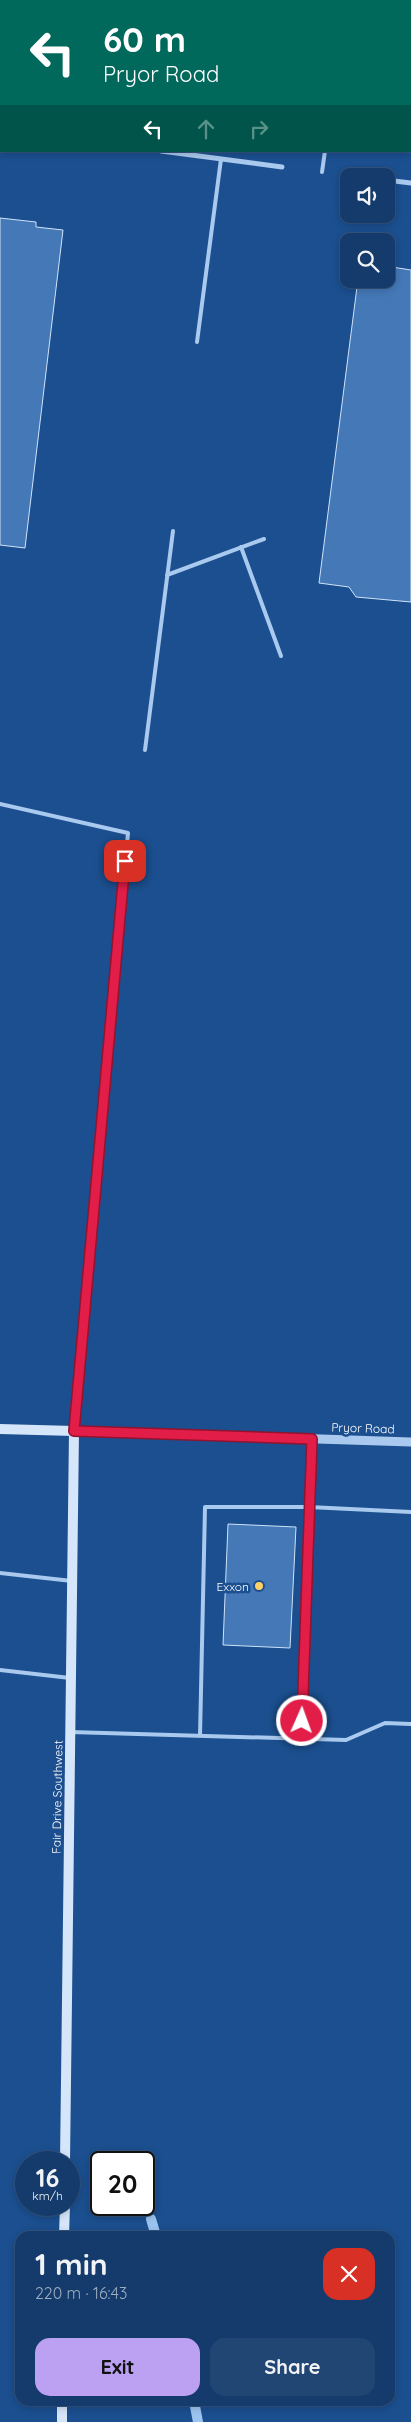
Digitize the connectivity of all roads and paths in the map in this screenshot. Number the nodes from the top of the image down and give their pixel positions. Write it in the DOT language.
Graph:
graph roads {
  1 [pos="169,152"];
  2 [pos="325,152"];
  3 [pos="221,159"];
  4 [pos="282,167"];
  5 [pos="322,172"];
  6 [pos="395,181"];
  7 [pos="411,183"];
  8 [pos="197,342"];
  9 [pos="173,531"];
  10 [pos="264,539"];
  11 [pos="241,547"];
  12 [pos="167,575"];
  13 [pos="280,656"];
  14 [pos="145,750"];
  15 [pos="0,804"];
  16 [pos="0,1429"];
  17 [pos="74,1431"];
  18 [pos="312,1439"];
  19 [pos="411,1442"];
  20 [pos="309,1507"];
  21 [pos="411,1512"];
  22 [pos="0,1573"];
  23 [pos="72,1581"];
  24 [pos="0,1670"];
  25 [pos="70,1678"];
  26 [pos="411,1724"];
  27 [pos="70,1732"];
  28 [pos="200,1736"];
  29 [pos="301,1738"];
  30 [pos="65,2151"];
  31 [pos="65,2216"];
  32 [pos="64,2231"];
  33 [pos="62,2406"];
  34 [pos="62,2422"];
  1 -- 3 [label="street"];
  2 -- 5 [label="lane"];
  3 -- 4 [label="street"];
  3 -- 8 [label="lane"];
  6 -- 7 [label="street"];
  9 -- 12 [label="lane"];
  10 -- 11 [label="lane"];
  11 -- 12 [label="lane"];
  11 -- 13 [label="lane"];
  12 -- 14 [label="lane"];
  15 -- 17 [label="lane"];
  16 -- 17 [label="main road"];
  17 -- 18 [label="street, Pryor Road"];
  17 -- 23 [label="main road, Fair Drive Southwest"];
  18 -- 19 [label="street, Pryor Road"];
  18 -- 20 [label="lane"];
  20 -- 21 [label="lane"];
  20 -- 28 [label="lane"];
  20 -- 29 [label="lane"];
  22 -- 23 [label="lane"];
  23 -- 25 [label="main road, Fair Drive Southwest"];
  24 -- 25 [label="lane"];
  25 -- 27 [label="main road, Fair Drive Southwest"];
  26 -- 29 [label="lane"];
  27 -- 28 [label="lane"];
  27 -- 30 [label="main road, Fair Drive Southwest"];
  28 -- 29 [label="lane"];
  31 -- 32 [label="main road"];
  33 -- 34 [label="main road"];
}
